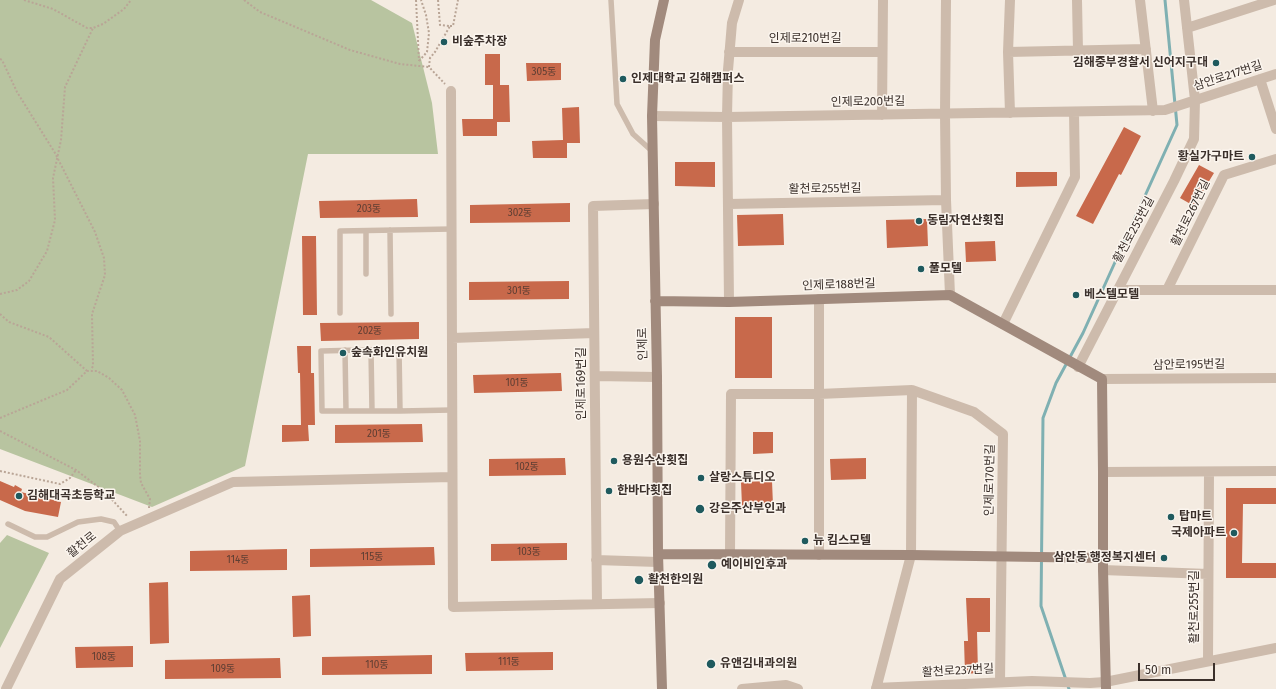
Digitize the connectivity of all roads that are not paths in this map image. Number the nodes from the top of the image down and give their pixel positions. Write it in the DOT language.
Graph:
graph roads {
  1 [pos="611,0"];
  2 [pos="664,0"];
  3 [pos="739,0"];
  4 [pos="883,0"];
  5 [pos="946,0"];
  6 [pos="1010,0"];
  7 [pos="1077,0"];
  8 [pos="1140,0"];
  9 [pos="1184,0"];
  10 [pos="1274,0"];
  11 [pos="1187,28"];
  12 [pos="1146,49"];
  13 [pos="1078,50"];
  14 [pos="729,52"];
  15 [pos="882,52"];
  16 [pos="1008,52"];
  17 [pos="1276,74"];
  18 [pos="1260,79"];
  19 [pos="451,91"];
  20 [pos="1191,101"];
  21 [pos="1165,110"];
  22 [pos="1153,111"];
  23 [pos="1074,112"];
  24 [pos="1010,113"];
  25 [pos="945,114"];
  26 [pos="882,115"];
  27 [pos="652,116"];
  28 [pos="727,117"];
  29 [pos="1276,129"];
  30 [pos="653,151"];
  31 [pos="1276,159"];
  32 [pos="946,200"];
  33 [pos="654,204"];
  34 [pos="728,204"];
  35 [pos="452,229"];
  36 [pos="390,230"];
  37 [pos="366,231"];
  38 [pos="366,274"];
  39 [pos="1117,290"];
  40 [pos="1167,290"];
  41 [pos="1276,290"];
  42 [pos="950,295"];
  43 [pos="819,298"];
  44 [pos="655,301"];
  45 [pos="729,302"];
  46 [pos="340,314"];
  47 [pos="391,314"];
  48 [pos="1003,324"];
  49 [pos="594,333"];
  50 [pos="452,338"];
  51 [pos="345,350"];
  52 [pos="371,350"];
  53 [pos="1076,365"];
  54 [pos="595,376"];
  55 [pos="657,377"];
  56 [pos="1276,378"];
  57 [pos="1102,379"];
  58 [pos="912,390"];
  59 [pos="819,394"];
  60 [pos="346,410"];
  61 [pos="372,410"];
  62 [pos="400,410"];
  63 [pos="452,410"];
  64 [pos="1276,471"];
  65 [pos="1104,472"];
  66 [pos="1209,472"];
  67 [pos="452,477"];
  68 [pos="8,524"];
  69 [pos="120,532"];
  70 [pos="730,554"];
  71 [pos="819,555"];
  72 [pos="911,555"];
  73 [pos="1002,556"];
  74 [pos="658,558"];
  75 [pos="1103,558"];
  76 [pos="596,560"];
  77 [pos="1103,570"];
  78 [pos="1208,574"];
  79 [pos="660,603"];
  80 [pos="597,604"];
  81 [pos="1276,648"];
  82 [pos="1208,662"];
  83 [pos="1000,682"];
  84 [pos="1033,685"];
  85 [pos="1105,686"];
  86 [pos="876,688"];
  87 [pos="6,689"];
  88 [pos="662,689"];
  89 [pos="742,689"];
  90 [pos="798,689"];
  1 -- 30 [label="lane"];
  2 -- 27 [label="street, 인제로"];
  3 -- 14 [label="street"];
  4 -- 15 [label="street"];
  5 -- 25 [label="street"];
  6 -- 16 [label="street"];
  7 -- 13 [label="street"];
  8 -- 12 [label="street"];
  9 -- 11 [label="street, 활천로255번길"];
  10 -- 11 [label="street"];
  11 -- 20 [label="street, 활천로255번길"];
  12 -- 13 [label="street"];
  12 -- 22 [label="street"];
  13 -- 16 [label="street"];
  14 -- 15 [label="street, 인제로210번길"];
  14 -- 28 [label="street"];
  15 -- 26 [label="street"];
  16 -- 24 [label="street"];
  17 -- 18 [label="street, 삼안로217번길"];
  18 -- 20 [label="street, 삼안로217번길"];
  18 -- 29 [label="street"];
  19 -- 35 [label="street"];
  20 -- 21 [label="street, 삼안로217번길"];
  20 -- 39 [label="street, 활천로255번길"];
  21 -- 22 [label="street, 인제로200번길"];
  22 -- 23 [label="street, 인제로200번길"];
  23 -- 24 [label="street, 인제로200번길"];
  23 -- 48 [label="street"];
  24 -- 25 [label="street, 인제로200번길"];
  25 -- 26 [label="street, 인제로200번길"];
  25 -- 32 [label="street"];
  26 -- 28 [label="street, 인제로200번길"];
  27 -- 28 [label="street, 인제로200번길"];
  27 -- 30 [label="street, 인제로"];
  28 -- 34 [label="street"];
  30 -- 33 [label="street, 인제로"];
  31 -- 40 [label="street, 활천로267번길"];
  32 -- 34 [label="street, 활천로255번길"];
  32 -- 42 [label="street"];
  33 -- 44 [label="street, 인제로"];
  33 -- 49 [label="street, 인제로169번길"];
  34 -- 45 [label="street"];
  35 -- 36 [label="lane"];
  35 -- 50 [label="street"];
  36 -- 37 [label="lane"];
  36 -- 47 [label="lane"];
  37 -- 38 [label="lane"];
  37 -- 46 [label="lane"];
  39 -- 40 [label="street"];
  39 -- 53 [label="street, 활천로255번길"];
  40 -- 41 [label="street"];
  42 -- 43 [label="street, 인제로188번길"];
  42 -- 48 [label="street"];
  43 -- 45 [label="street, 인제로188번길"];
  43 -- 59 [label="street"];
  44 -- 45 [label="street, 인제로188번길"];
  44 -- 55 [label="street, 인제로"];
  48 -- 53 [label="street"];
  49 -- 50 [label="street"];
  49 -- 54 [label="street, 인제로169번길"];
  50 -- 63 [label="street"];
  51 -- 52 [label="lane"];
  51 -- 60 [label="lane"];
  51 -- 60 [label="lane"];
  52 -- 61 [label="lane"];
  52 -- 62 [label="lane"];
  53 -- 57 [label="street"];
  54 -- 55 [label="street"];
  54 -- 76 [label="street, 인제로169번길"];
  55 -- 74 [label="street, 인제로"];
  56 -- 57 [label="street, 삼안로195번길"];
  57 -- 65 [label="street"];
  58 -- 59 [label="street, 인제로170번길"];
  58 -- 72 [label="street"];
  58 -- 73 [label="street, 인제로170번길"];
  59 -- 70 [label="street, 인제로170번길"];
  59 -- 71 [label="street"];
  60 -- 61 [label="lane"];
  61 -- 62 [label="lane"];
  62 -- 63 [label="lane"];
  63 -- 67 [label="street"];
  64 -- 66 [label="street"];
  65 -- 66 [label="street"];
  65 -- 75 [label="street"];
  66 -- 78 [label="street, 활천로255번길"];
  67 -- 69 [label="street, 활천로"];
  67 -- 80 [label="street"];
  68 -- 69 [label="lane"];
  69 -- 87 [label="street, 활천로"];
  70 -- 71 [label="street"];
  70 -- 74 [label="street"];
  71 -- 72 [label="street"];
  72 -- 73 [label="street"];
  72 -- 86 [label="street, 활천로237번길"];
  73 -- 75 [label="street"];
  73 -- 83 [label="street"];
  74 -- 76 [label="street"];
  74 -- 79 [label="street, 인제로"];
  75 -- 77 [label="street"];
  76 -- 80 [label="street, 인제로169번길"];
  77 -- 78 [label="street"];
  77 -- 85 [label="street"];
  78 -- 82 [label="street, 활천로255번길"];
  79 -- 80 [label="street"];
  79 -- 88 [label="street, 인제로"];
  81 -- 82 [label="street"];
  82 -- 85 [label="street"];
  83 -- 84 [label="street, 활천로237번길"];
  83 -- 86 [label="street, 활천로237번길"];
  84 -- 85 [label="street, 활천로237번길"];
  89 -- 90 [label="street"];
}
